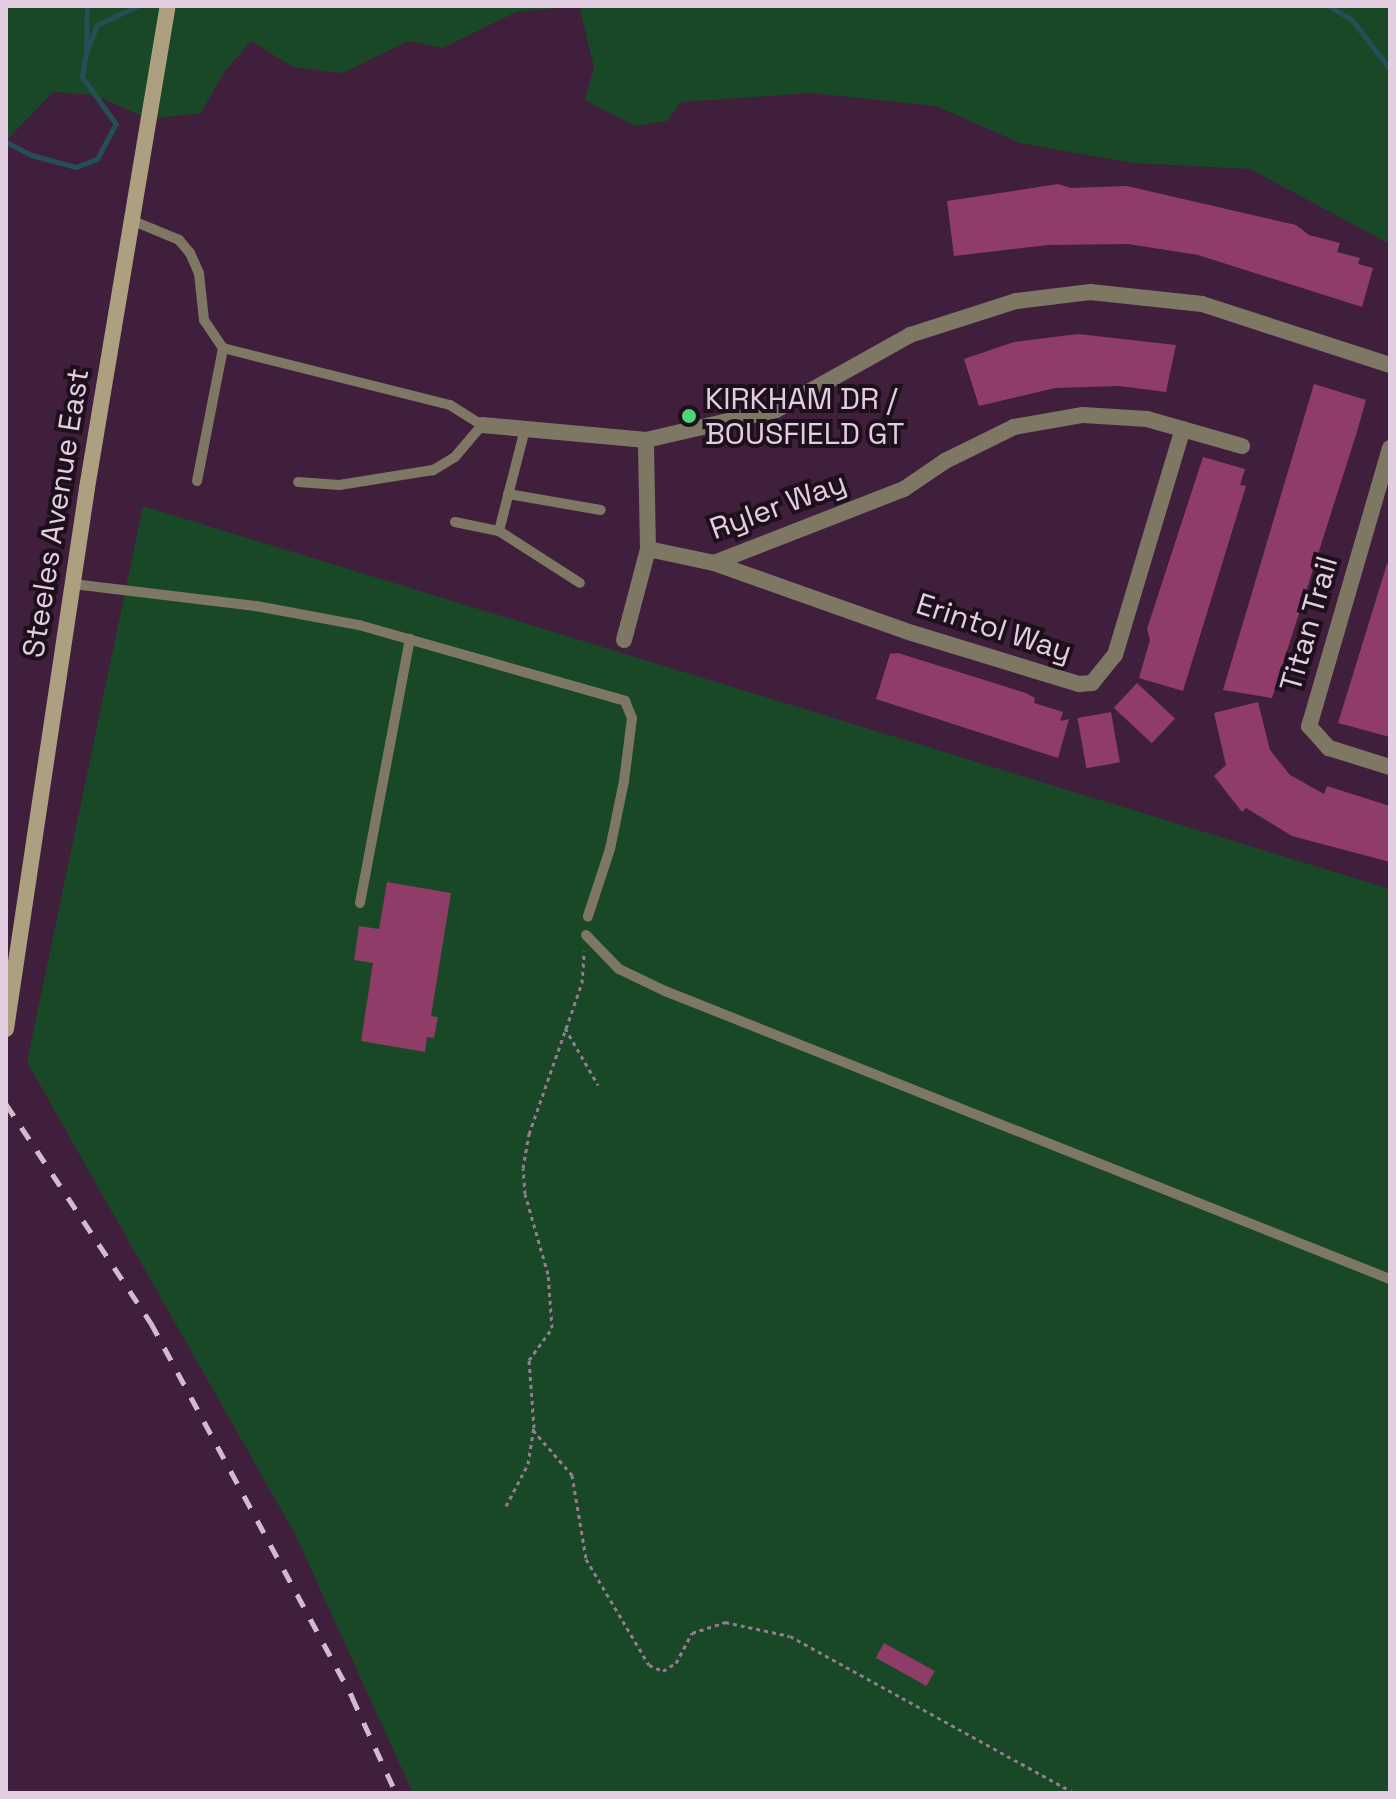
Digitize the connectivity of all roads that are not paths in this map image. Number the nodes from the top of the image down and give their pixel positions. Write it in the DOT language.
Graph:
graph roads {
  1 [pos="168,6"];
  2 [pos="131,220"];
  3 [pos="223,348"];
  4 [pos="1390,365"];
  5 [pos="482,425"];
  6 [pos="525,429"];
  7 [pos="1183,429"];
  8 [pos="646,440"];
  9 [pos="1242,446"];
  10 [pos="1390,448"];
  11 [pos="197,481"];
  12 [pos="298,482"];
  13 [pos="508,494"];
  14 [pos="601,510"];
  15 [pos="455,522"];
  16 [pos="499,531"];
  17 [pos="648,549"];
  18 [pos="714,563"];
  19 [pos="580,583"];
  20 [pos="73,584"];
  21 [pos="410,639"];
  22 [pos="624,640"];
  23 [pos="1390,767"];
  24 [pos="360,903"];
  25 [pos="588,916"];
  26 [pos="586,935"];
  27 [pos="6,1029"];
  28 [pos="1390,1279"];
  1 -- 2 [label="main road, Steeles Avenue East"];
  2 -- 3 [label="lane"];
  2 -- 20 [label="main road, Steeles Avenue East"];
  3 -- 5 [label="lane"];
  3 -- 11 [label="lane"];
  4 -- 8 [label="street"];
  5 -- 6 [label="street"];
  5 -- 12 [label="lane"];
  6 -- 8 [label="street"];
  6 -- 13 [label="lane"];
  7 -- 9 [label="street, Ryler Way"];
  7 -- 18 [label="street, Ryler Way"];
  7 -- 18 [label="street, Erintol Way"];
  8 -- 17 [label="street"];
  10 -- 23 [label="street, Titan Trail"];
  13 -- 14 [label="lane"];
  13 -- 16 [label="lane"];
  15 -- 16 [label="lane"];
  16 -- 19 [label="lane"];
  17 -- 18 [label="street, Ryler Way"];
  17 -- 22 [label="street"];
  20 -- 21 [label="lane"];
  20 -- 27 [label="main road, Steeles Avenue East"];
  21 -- 24 [label="lane"];
  21 -- 25 [label="lane"];
  26 -- 28 [label="lane"];
}
